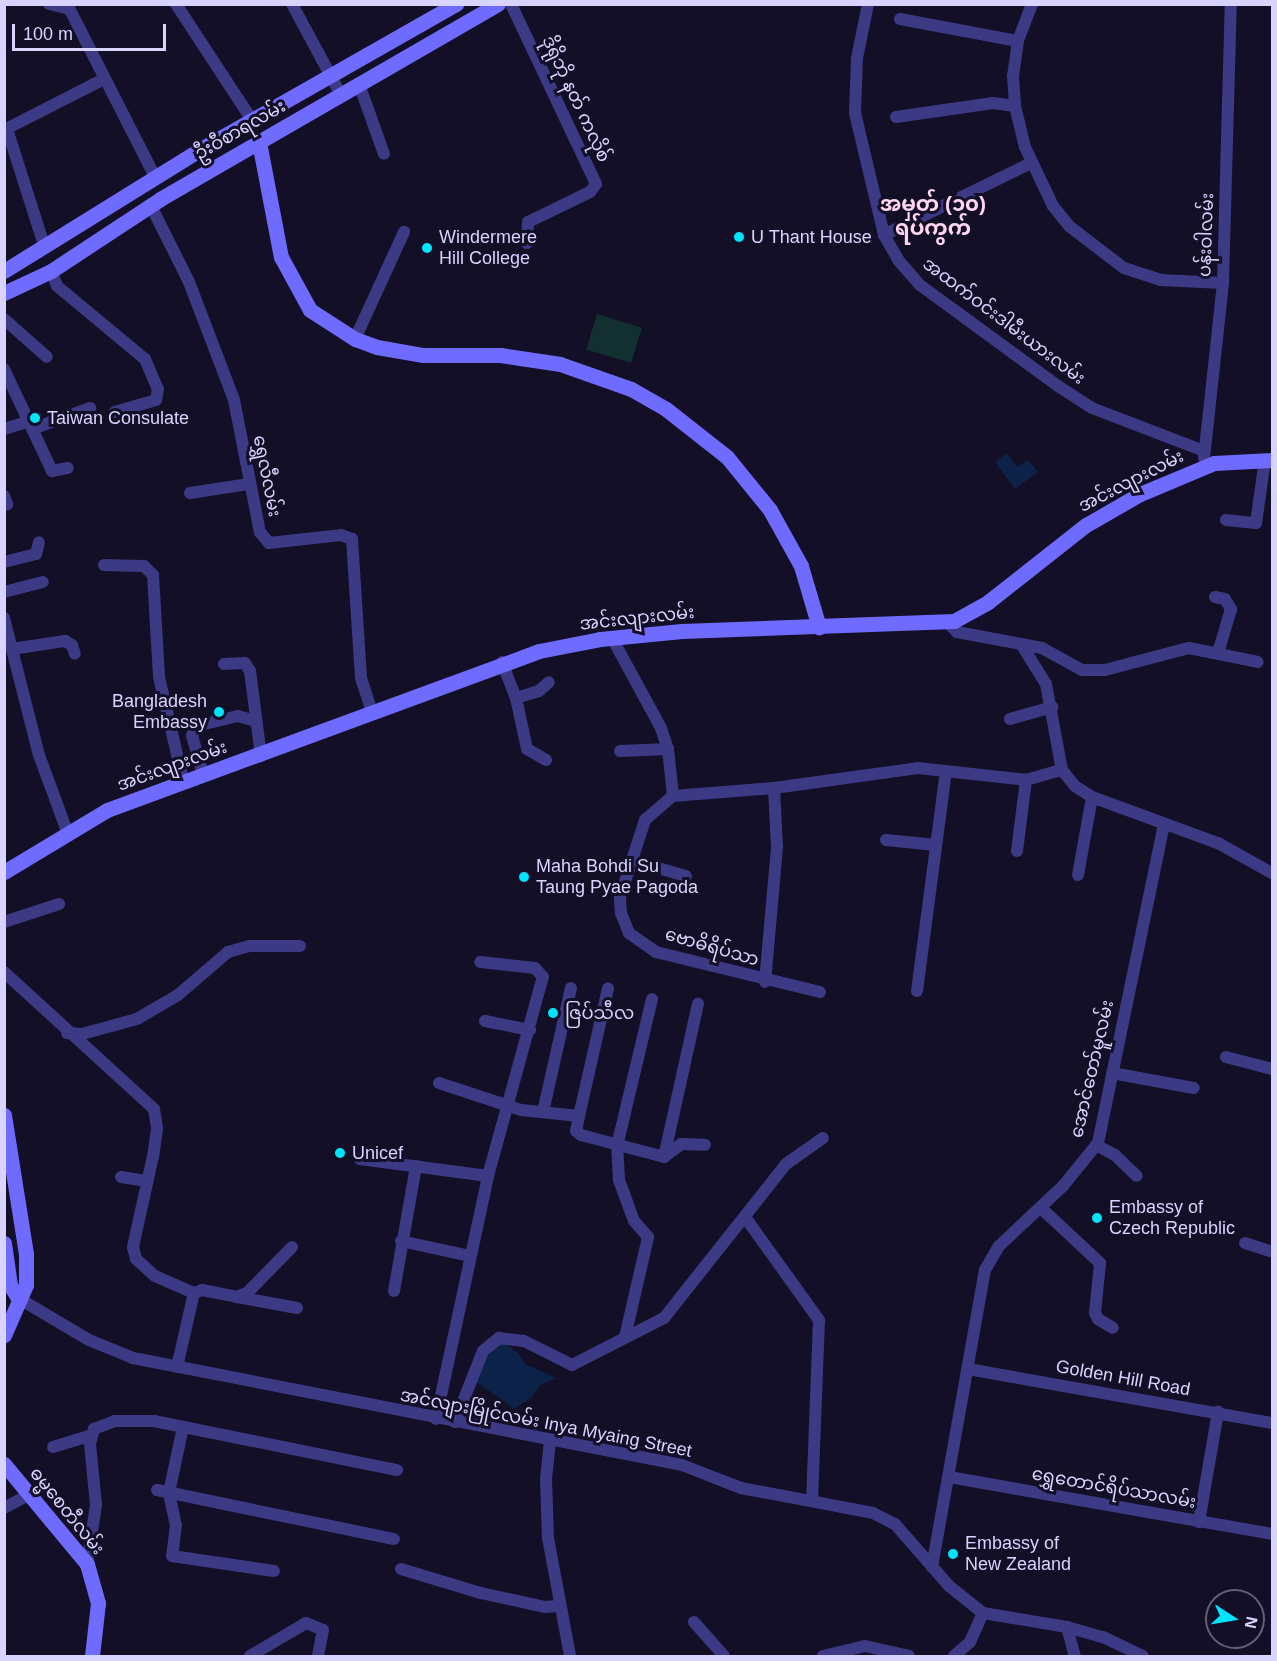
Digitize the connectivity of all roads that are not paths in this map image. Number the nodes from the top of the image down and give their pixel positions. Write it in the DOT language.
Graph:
graph roads {
  1 [pos="50,4"];
  2 [pos="176,4"];
  3 [pos="292,4"];
  4 [pos="456,4"];
  5 [pos="498,4"];
  6 [pos="511,4"];
  7 [pos="868,4"];
  8 [pos="1032,4"];
  9 [pos="1231,4"];
  10 [pos="67,6"];
  11 [pos="900,19"];
  12 [pos="429,20"];
  13 [pos="439,38"];
  14 [pos="1018,41"];
  15 [pos="330,74"];
  16 [pos="104,79"];
  17 [pos="359,84"];
  18 [pos="341,95"];
  19 [pos="1015,106"];
  20 [pos="896,117"];
  21 [pos="255,118"];
  22 [pos="6,130"];
  23 [pos="263,139"];
  24 [pos="217,140"];
  25 [pos="384,154"];
  26 [pos="227,160"];
  27 [pos="1031,163"];
  28 [pos="152,179"];
  29 [pos="155,202"];
  30 [pos="404,232"];
  31 [pos="884,235"];
  32 [pos="527,243"];
  33 [pos="45,248"];
  34 [pos="4,271"];
  35 [pos="51,271"];
  36 [pos="1223,283"];
  37 [pos="4,293"];
  38 [pos="4,319"];
  39 [pos="355,339"];
  40 [pos="46,357"];
  41 [pos="4,369"];
  42 [pos="90,408"];
  43 [pos="115,412"];
  44 [pos="30,425"];
  45 [pos="4,429"];
  46 [pos="1204,459"];
  47 [pos="1269,460"];
  48 [pos="68,468"];
  49 [pos="249,484"];
  50 [pos="190,493"];
  51 [pos="1226,520"];
  52 [pos="39,542"];
  53 [pos="4,562"];
  54 [pos="104,565"];
  55 [pos="43,582"];
  56 [pos="4,592"];
  57 [pos="1215,597"];
  58 [pos="4,618"];
  59 [pos="948,623"];
  60 [pos="819,627"];
  61 [pos="612,638"];
  62 [pos="1021,644"];
  63 [pos="12,649"];
  64 [pos="1218,653"];
  65 [pos="75,654"];
  66 [pos="502,662"];
  67 [pos="1258,662"];
  68 [pos="224,664"];
  69 [pos="549,682"];
  70 [pos="516,698"];
  71 [pos="1052,707"];
  72 [pos="372,712"];
  73 [pos="1010,719"];
  74 [pos="256,721"];
  75 [pos="668,749"];
  76 [pos="620,751"];
  77 [pos="261,756"];
  78 [pos="546,760"];
  79 [pos="1062,770"];
  80 [pos="946,772"];
  81 [pos="203,774"];
  82 [pos="183,780"];
  83 [pos="1026,780"];
  84 [pos="774,788"];
  85 [pos="673,796"];
  86 [pos="1092,797"];
  87 [pos="1164,824"];
  88 [pos="67,831"];
  89 [pos="886,840"];
  90 [pos="936,845"];
  91 [pos="1017,851"];
  92 [pos="633,861"];
  93 [pos="4,872"];
  94 [pos="1272,873"];
  95 [pos="1078,875"];
  96 [pos="686,876"];
  97 [pos="59,904"];
  98 [pos="4,922"];
  99 [pos="300,946"];
  100 [pos="480,962"];
  101 [pos="4,972"];
  102 [pos="765,982"];
  103 [pos="571,988"];
  104 [pos="608,988"];
  105 [pos="917,991"];
  106 [pos="820,992"];
  107 [pos="652,999"];
  108 [pos="698,1004"];
  109 [pos="484,1021"];
  110 [pos="530,1030"];
  111 [pos="67,1033"];
  112 [pos="1226,1057"];
  113 [pos="1272,1069"];
  114 [pos="1112,1073"];
  115 [pos="439,1083"];
  116 [pos="1194,1088"];
  117 [pos="510,1104"];
  118 [pos="543,1112"];
  119 [pos="4,1115"];
  120 [pos="579,1116"];
  121 [pos="823,1138"];
  122 [pos="705,1145"];
  123 [pos="1096,1145"];
  124 [pos="617,1146"];
  125 [pos="664,1157"];
  126 [pos="360,1159"];
  127 [pos="416,1166"];
  128 [pos="488,1176"];
  129 [pos="1137,1176"];
  130 [pos="121,1177"];
  131 [pos="146,1181"];
  132 [pos="1041,1208"];
  133 [pos="745,1217"];
  134 [pos="401,1241"];
  135 [pos="4,1243"];
  136 [pos="1245,1243"];
  137 [pos="291,1247"];
  138 [pos="1272,1252"];
  139 [pos="470,1256"];
  140 [pos="394,1291"];
  141 [pos="194,1293"];
  142 [pos="237,1297"];
  143 [pos="18,1298"];
  144 [pos="297,1308"];
  145 [pos="1113,1328"];
  146 [pos="4,1335"];
  147 [pos="626,1337"];
  148 [pos="177,1367"];
  149 [pos="968,1369"];
  150 [pos="1218,1412"];
  151 [pos="436,1419"];
  152 [pos="455,1422"];
  153 [pos="1272,1423"];
  154 [pos="183,1426"];
  155 [pos="92,1435"];
  156 [pos="550,1441"];
  157 [pos="53,1447"];
  158 [pos="4,1464"];
  159 [pos="397,1470"];
  160 [pos="949,1477"];
  161 [pos="163,1492"];
  162 [pos="27,1496"];
  163 [pos="812,1501"];
  164 [pos="4,1508"];
  165 [pos="1199,1522"];
  166 [pos="1272,1534"];
  167 [pos="394,1539"];
  168 [pos="87,1564"];
  169 [pos="932,1567"];
  170 [pos="401,1569"];
  171 [pos="274,1571"];
  172 [pos="558,1606"];
  173 [pos="983,1613"];
  174 [pos="694,1622"];
  175 [pos="1067,1627"];
  176 [pos="92,1656"];
  177 [pos="250,1656"];
  178 [pos="318,1656"];
  179 [pos="570,1656"];
  180 [pos="724,1656"];
  181 [pos="823,1656"];
  182 [pos="909,1656"];
  183 [pos="954,1656"];
  184 [pos="1075,1656"];
  185 [pos="1143,1656"];
  1 -- 10 [label="street"];
  2 -- 21 [label="street"];
  3 -- 15 [label="street"];
  4 -- 12 [label="main road, ဦးဝီစာရလမ်း"];
  5 -- 13 [label="main road, ဦးဝီစာရလမ်း"];
  6 -- 32 [label="street, ဒိုရိုဘို နတ် ကလိုစ်"];
  7 -- 31 [label="street, အထက်ဝင်းဒါမီးယားလမ်း"];
  8 -- 14 [label="street"];
  9 -- 36 [label="street, ပန်းဝါလမ်း"];
  10 -- 16 [label="street"];
  11 -- 14 [label="street"];
  12 -- 13 [label="main road"];
  12 -- 15 [label="main road, ဦးဝီစာရလမ်း"];
  13 -- 17 [label="main road, ဦးဝီစာရလမ်း"];
  14 -- 19 [label="street"];
  15 -- 18 [label="street"];
  15 -- 21 [label="main road, ဦးဝီစာရလမ်း"];
  16 -- 22 [label="street"];
  16 -- 28 [label="street"];
  17 -- 18 [label="main road, ဦးဝီစာရလမ်း"];
  17 -- 25 [label="street"];
  18 -- 23 [label="main road, ဦးဝီစာရလမ်း"];
  19 -- 20 [label="street"];
  19 -- 27 [label="street"];
  21 -- 23 [label="main road"];
  21 -- 24 [label="main road, ဦးဝီစာရလမ်း"];
  22 -- 33 [label="street"];
  23 -- 26 [label="main road, ဦးဝီစာရလမ်း"];
  23 -- 39 [label="main road"];
  24 -- 26 [label="main road"];
  24 -- 28 [label="main road, ဦးဝီစာရလမ်း"];
  26 -- 29 [label="main road, ဦးဝီစာရလမ်း"];
  27 -- 31 [label="street"];
  27 -- 36 [label="street"];
  28 -- 29 [label="main road"];
  28 -- 33 [label="main road, ဦးဝီစာရလမ်း"];
  29 -- 35 [label="main road, ဦးဝီစာရလမ်း"];
  29 -- 49 [label="street, ရွှေလီလမ်း"];
  30 -- 39 [label="street"];
  31 -- 46 [label="street, အထက်ဝင်းဒါမီးယားလမ်း"];
  33 -- 34 [label="main road, ဦးဝီစာရလမ်း"];
  35 -- 37 [label="main road, ဦးဝီစာရလမ်း"];
  35 -- 43 [label="street"];
  36 -- 46 [label="street, ပန်းဝါလမ်း"];
  38 -- 40 [label="street"];
  39 -- 60 [label="main road"];
  41 -- 44 [label="street"];
  42 -- 44 [label="street"];
  44 -- 45 [label="street"];
  44 -- 48 [label="street"];
  46 -- 47 [label="main road, အင်းလျားလမ်း"];
  46 -- 59 [label="main road, အင်းလျားလမ်း"];
  47 -- 51 [label="street"];
  49 -- 50 [label="street"];
  49 -- 72 [label="street, ရွှေလီလမ်း"];
  52 -- 53 [label="street"];
  54 -- 82 [label="street"];
  55 -- 56 [label="street"];
  57 -- 64 [label="street"];
  58 -- 63 [label="street"];
  59 -- 60 [label="main road, အင်းလျားလမ်း"];
  59 -- 62 [label="street"];
  60 -- 61 [label="main road, အင်းလျားလမ်း"];
  61 -- 66 [label="main road, အင်းလျားလမ်း"];
  61 -- 75 [label="street"];
  62 -- 64 [label="street"];
  62 -- 71 [label="street"];
  63 -- 65 [label="street"];
  63 -- 88 [label="street"];
  64 -- 67 [label="street"];
  66 -- 70 [label="street"];
  66 -- 72 [label="main road, အင်းလျားလမ်း"];
  68 -- 74 [label="street"];
  69 -- 70 [label="street"];
  70 -- 78 [label="street"];
  71 -- 73 [label="street"];
  71 -- 79 [label="street"];
  72 -- 77 [label="main road, အင်းလျားလမ်း"];
  74 -- 77 [label="street"];
  74 -- 81 [label="street"];
  75 -- 76 [label="street"];
  75 -- 85 [label="street"];
  77 -- 81 [label="main road, အင်းလျားလမ်း"];
  79 -- 83 [label="street"];
  79 -- 86 [label="street"];
  80 -- 83 [label="street"];
  80 -- 84 [label="street"];
  80 -- 90 [label="street"];
  81 -- 82 [label="main road, အင်းလျားလမ်း"];
  82 -- 88 [label="main road, အင်းလျားလမ်း"];
  83 -- 91 [label="street"];
  84 -- 85 [label="street"];
  84 -- 102 [label="street"];
  85 -- 92 [label="street, ဗောဓိရိပ်သာ"];
  86 -- 87 [label="street"];
  86 -- 95 [label="street"];
  87 -- 94 [label="street"];
  87 -- 114 [label="street, အောင်တော်မူလမ်း"];
  88 -- 93 [label="main road, အင်းလျားလမ်း"];
  89 -- 90 [label="street"];
  90 -- 105 [label="street"];
  92 -- 96 [label="street"];
  92 -- 102 [label="street, ဗောဓိရိပ်သာ"];
  97 -- 98 [label="street"];
  99 -- 111 [label="street"];
  100 -- 110 [label="street"];
  101 -- 111 [label="street"];
  102 -- 106 [label="street, ဗောဓိရိပ်သာ"];
  103 -- 118 [label="street"];
  104 -- 120 [label="street"];
  107 -- 124 [label="street"];
  108 -- 125 [label="street"];
  109 -- 110 [label="street"];
  110 -- 117 [label="street"];
  111 -- 131 [label="street"];
  112 -- 113 [label="street"];
  114 -- 116 [label="street"];
  114 -- 123 [label="street, အောင်တော်မူလမ်း"];
  115 -- 117 [label="street"];
  117 -- 118 [label="street"];
  117 -- 128 [label="street"];
  118 -- 120 [label="street"];
  119 -- 143 [label="main road"];
  120 -- 124 [label="street"];
  121 -- 133 [label="street"];
  122 -- 125 [label="street"];
  123 -- 129 [label="street"];
  123 -- 132 [label="street, အောင်တော်မူလမ်း"];
  124 -- 125 [label="street"];
  124 -- 147 [label="street"];
  126 -- 127 [label="street"];
  127 -- 128 [label="street"];
  127 -- 134 [label="street"];
  128 -- 139 [label="street"];
  130 -- 131 [label="street"];
  131 -- 141 [label="street"];
  132 -- 145 [label="street"];
  132 -- 149 [label="street, အောင်တော်မူလမ်း"];
  133 -- 147 [label="street"];
  133 -- 163 [label="street"];
  134 -- 139 [label="street"];
  134 -- 140 [label="street"];
  135 -- 143 [label="main road"];
  136 -- 138 [label="street"];
  137 -- 142 [label="street"];
  139 -- 151 [label="street"];
  141 -- 142 [label="street"];
  141 -- 148 [label="street"];
  142 -- 144 [label="street"];
  143 -- 146 [label="main road"];
  143 -- 148 [label="street, အင်လျားမြိုင်လမ်း Inya Myaing Street"];
  147 -- 152 [label="street"];
  148 -- 151 [label="street, အင်လျားမြိုင်လမ်း Inya Myaing Street"];
  149 -- 150 [label="street, Golden Hill Road"];
  149 -- 160 [label="street, အောင်တော်မူလမ်း"];
  150 -- 153 [label="street, Golden Hill Road"];
  150 -- 165 [label="street"];
  151 -- 152 [label="street, အင်လျားမြိုင်လမ်း Inya Myaing Street"];
  152 -- 156 [label="street, အင်လျားမြိုင်လမ်း Inya Myaing Street"];
  154 -- 155 [label="street"];
  154 -- 159 [label="street"];
  154 -- 161 [label="street"];
  155 -- 157 [label="street"];
  155 -- 168 [label="street"];
  156 -- 163 [label="street, အင်လျားမြိုင်လမ်း Inya Myaing Street"];
  156 -- 172 [label="street"];
  158 -- 162 [label="main road, ဓမ္မစေတီလမ်း"];
  160 -- 165 [label="street, ရွှေတောင်ရိပ်သာလမ်း"];
  160 -- 169 [label="street, အောင်တော်မူလမ်း"];
  161 -- 167 [label="street"];
  161 -- 171 [label="street"];
  162 -- 164 [label="street"];
  162 -- 168 [label="main road, ဓမ္မစေတီလမ်း"];
  163 -- 169 [label="street, အင်လျားမြိုင်လမ်း Inya Myaing Street"];
  165 -- 166 [label="street, ရွှေတောင်ရိပ်သာလမ်း"];
  168 -- 176 [label="main road, ဓမ္မစေတီလမ်း"];
  169 -- 173 [label="street, အင်လျားမြိုင်လမ်း Inya Myaing Street"];
  170 -- 172 [label="street"];
  172 -- 179 [label="street"];
  173 -- 175 [label="street"];
  173 -- 183 [label="street"];
  174 -- 180 [label="street"];
  175 -- 184 [label="street"];
  175 -- 185 [label="street"];
  177 -- 178 [label="street"];
  181 -- 182 [label="street"];
}
